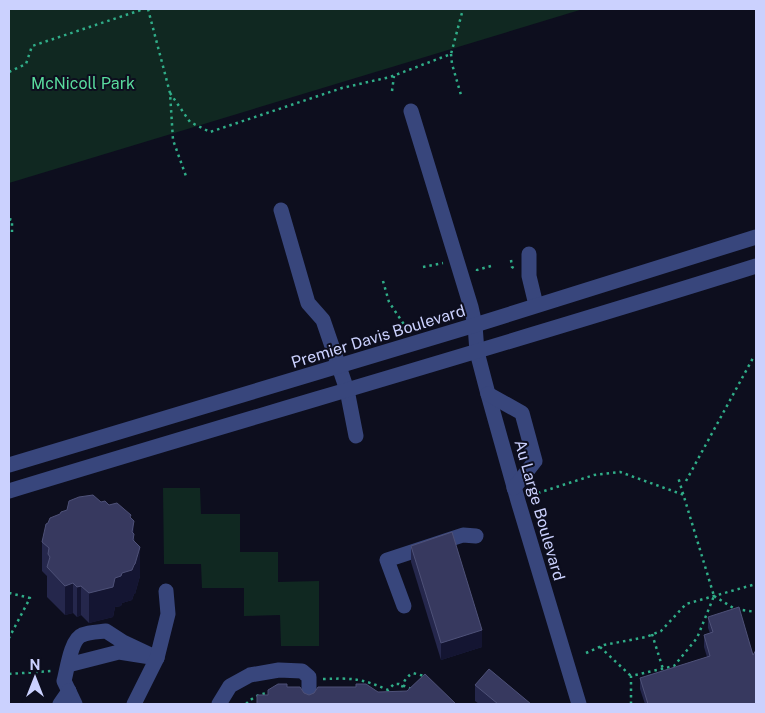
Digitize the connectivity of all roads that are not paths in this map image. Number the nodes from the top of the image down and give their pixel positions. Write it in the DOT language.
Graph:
graph roads {
  1 [pos="410,111"];
  2 [pos="281,210"];
  3 [pos="756,237"];
  4 [pos="529,254"];
  5 [pos="756,266"];
  6 [pos="536,305"];
  7 [pos="475,325"];
  8 [pos="477,352"];
  9 [pos="338,366"];
  10 [pos="347,390"];
  11 [pos="488,394"];
  12 [pos="356,436"];
  13 [pos="9,465"];
  14 [pos="514,488"];
  15 [pos="9,491"];
  16 [pos="476,536"];
  17 [pos="166,591"];
  18 [pos="404,606"];
  19 [pos="157,658"];
  20 [pos="67,667"];
  21 [pos="72,698"];
  22 [pos="309,702"];
  23 [pos="60,704"];
  24 [pos="134,704"];
  25 [pos="218,704"];
  26 [pos="579,704"];
  1 -- 7 [label="street, Au Large Boulevard"];
  2 -- 9 [label="street"];
  3 -- 6 [label="street, Premier Davis Boulevard"];
  4 -- 6 [label="street"];
  5 -- 8 [label="street"];
  6 -- 7 [label="street, Premier Davis Boulevard"];
  7 -- 8 [label="street, Au Large Boulevard"];
  7 -- 9 [label="street, Premier Davis Boulevard"];
  8 -- 10 [label="street"];
  8 -- 11 [label="street, Au Large Boulevard"];
  9 -- 10 [label="street"];
  9 -- 13 [label="street, Premier Davis Boulevard"];
  10 -- 12 [label="street"];
  10 -- 15 [label="street"];
  11 -- 14 [label="street, Au Large Boulevard"];
  11 -- 14 [label="street"];
  14 -- 26 [label="street, Au Large Boulevard"];
  16 -- 18 [label="street"];
  17 -- 19 [label="street"];
  19 -- 20 [label="street"];
  19 -- 20 [label="street"];
  19 -- 24 [label="street"];
  20 -- 21 [label="street"];
  21 -- 23 [label="street"];
  22 -- 25 [label="street"];
}
